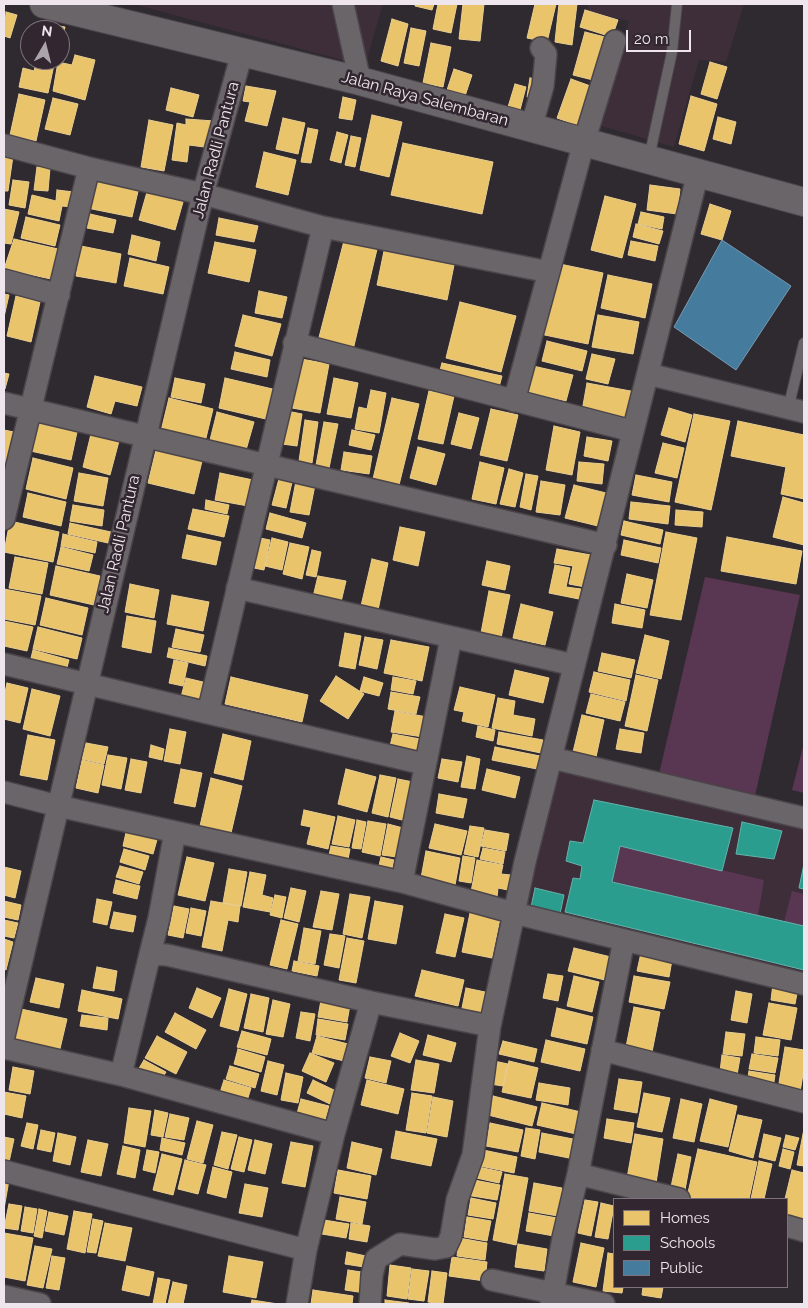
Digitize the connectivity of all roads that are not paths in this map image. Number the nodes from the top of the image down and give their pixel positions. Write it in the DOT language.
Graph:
graph roads {
  1 [pos="44,4"];
  2 [pos="343,4"];
  3 [pos="677,4"];
  4 [pos="615,41"];
  5 [pos="541,48"];
  6 [pos="242,53"];
  7 [pos="360,81"];
  8 [pos="531,128"];
  9 [pos="584,142"];
  10 [pos="4,145"];
  11 [pos="648,161"];
  12 [pos="89,168"];
  13 [pos="698,173"];
  14 [pos="203,194"];
  15 [pos="804,202"];
  16 [pos="323,227"];
  17 [pos="549,272"];
  18 [pos="4,280"];
  19 [pos="59,295"];
  20 [pos="294,343"];
  21 [pos="804,344"];
  22 [pos="648,374"];
  23 [pos="514,401"];
  24 [pos="4,402"];
  25 [pos="29,409"];
  26 [pos="796,410"];
  27 [pos="632,431"];
  28 [pos="145,437"];
  29 [pos="268,466"];
  30 [pos="4,519"];
  31 [pos="606,545"];
  32 [pos="237,588"];
  33 [pos="450,638"];
  34 [pos="4,664"];
  35 [pos="574,665"];
  36 [pos="86,685"];
  37 [pos="208,713"];
  38 [pos="552,758"];
  39 [pos="424,764"];
  40 [pos="4,792"];
  41 [pos="58,806"];
  42 [pos="804,818"];
  43 [pos="175,832"];
  44 [pos="402,882"];
  45 [pos="514,913"];
  46 [pos="624,940"];
  47 [pos="150,954"];
  48 [pos="804,984"];
  49 [pos="371,1002"];
  50 [pos="490,1026"];
  51 [pos="4,1036"];
  52 [pos="4,1048"];
  53 [pos="602,1050"];
  54 [pos="121,1075"];
  55 [pos="804,1102"];
  56 [pos="334,1134"];
  57 [pos="4,1171"];
  58 [pos="578,1174"];
  59 [pos="675,1198"];
  60 [pos="788,1226"];
  61 [pos="804,1231"];
  62 [pos="306,1250"];
  63 [pos="492,1280"];
  64 [pos="4,1296"];
  65 [pos="553,1299"];
  66 [pos="40,1304"];
  67 [pos="297,1304"];
  68 [pos="370,1304"];
  69 [pos="604,1304"];
  1 -- 6 [label="main road, Jalan Raya Salembaran"];
  2 -- 7 [label="street"];
  3 -- 11 [label="lane"];
  4 -- 9 [label="street"];
  5 -- 8 [label="street"];
  6 -- 7 [label="main road, Jalan Raya Salembaran"];
  6 -- 14 [label="street, Jalan Radli Pantura"];
  7 -- 8 [label="main road, Jalan Raya Salembaran"];
  8 -- 9 [label="main road, Jalan Raya Salembaran"];
  9 -- 11 [label="main road, Jalan Raya Salembaran"];
  9 -- 17 [label="street"];
  10 -- 12 [label="street"];
  11 -- 13 [label="main road, Jalan Raya Salembaran"];
  12 -- 14 [label="street"];
  12 -- 19 [label="street"];
  13 -- 15 [label="main road, Jalan Raya Salembaran"];
  13 -- 22 [label="street"];
  14 -- 16 [label="street"];
  14 -- 28 [label="street, Jalan Radli Pantura"];
  16 -- 17 [label="street"];
  16 -- 20 [label="street"];
  17 -- 23 [label="street"];
  18 -- 19 [label="street"];
  19 -- 25 [label="street"];
  20 -- 23 [label="street"];
  20 -- 29 [label="street"];
  21 -- 26 [label="lane"];
  22 -- 26 [label="street"];
  22 -- 27 [label="street"];
  23 -- 27 [label="street"];
  24 -- 25 [label="street"];
  25 -- 28 [label="street"];
  25 -- 30 [label="street"];
  27 -- 31 [label="street"];
  28 -- 29 [label="street"];
  28 -- 36 [label="street, Jalan Radli Pantura"];
  29 -- 31 [label="street"];
  29 -- 32 [label="street"];
  31 -- 35 [label="street"];
  32 -- 33 [label="street"];
  32 -- 37 [label="street"];
  33 -- 35 [label="street"];
  33 -- 39 [label="street"];
  34 -- 36 [label="street"];
  35 -- 38 [label="street"];
  36 -- 37 [label="street"];
  36 -- 41 [label="street, Jalan Radli Pantura"];
  37 -- 39 [label="street"];
  38 -- 42 [label="street"];
  38 -- 45 [label="street"];
  39 -- 44 [label="street"];
  40 -- 41 [label="street"];
  41 -- 43 [label="street"];
  41 -- 51 [label="street, Jalan Radli Pantura"];
  43 -- 44 [label="street"];
  43 -- 47 [label="street"];
  44 -- 45 [label="street"];
  45 -- 46 [label="street"];
  45 -- 50 [label="street"];
  46 -- 48 [label="street"];
  46 -- 53 [label="street"];
  47 -- 49 [label="street"];
  47 -- 54 [label="street"];
  49 -- 50 [label="street"];
  49 -- 56 [label="street"];
  50 -- 68 [label="street"];
  52 -- 54 [label="street"];
  53 -- 55 [label="street"];
  53 -- 58 [label="street"];
  54 -- 56 [label="street"];
  56 -- 62 [label="street"];
  57 -- 62 [label="street"];
  58 -- 59 [label="street"];
  58 -- 65 [label="street"];
  60 -- 61 [label="street"];
  62 -- 67 [label="street"];
  63 -- 65 [label="street"];
  64 -- 66 [label="street"];
  65 -- 69 [label="street"];
}
